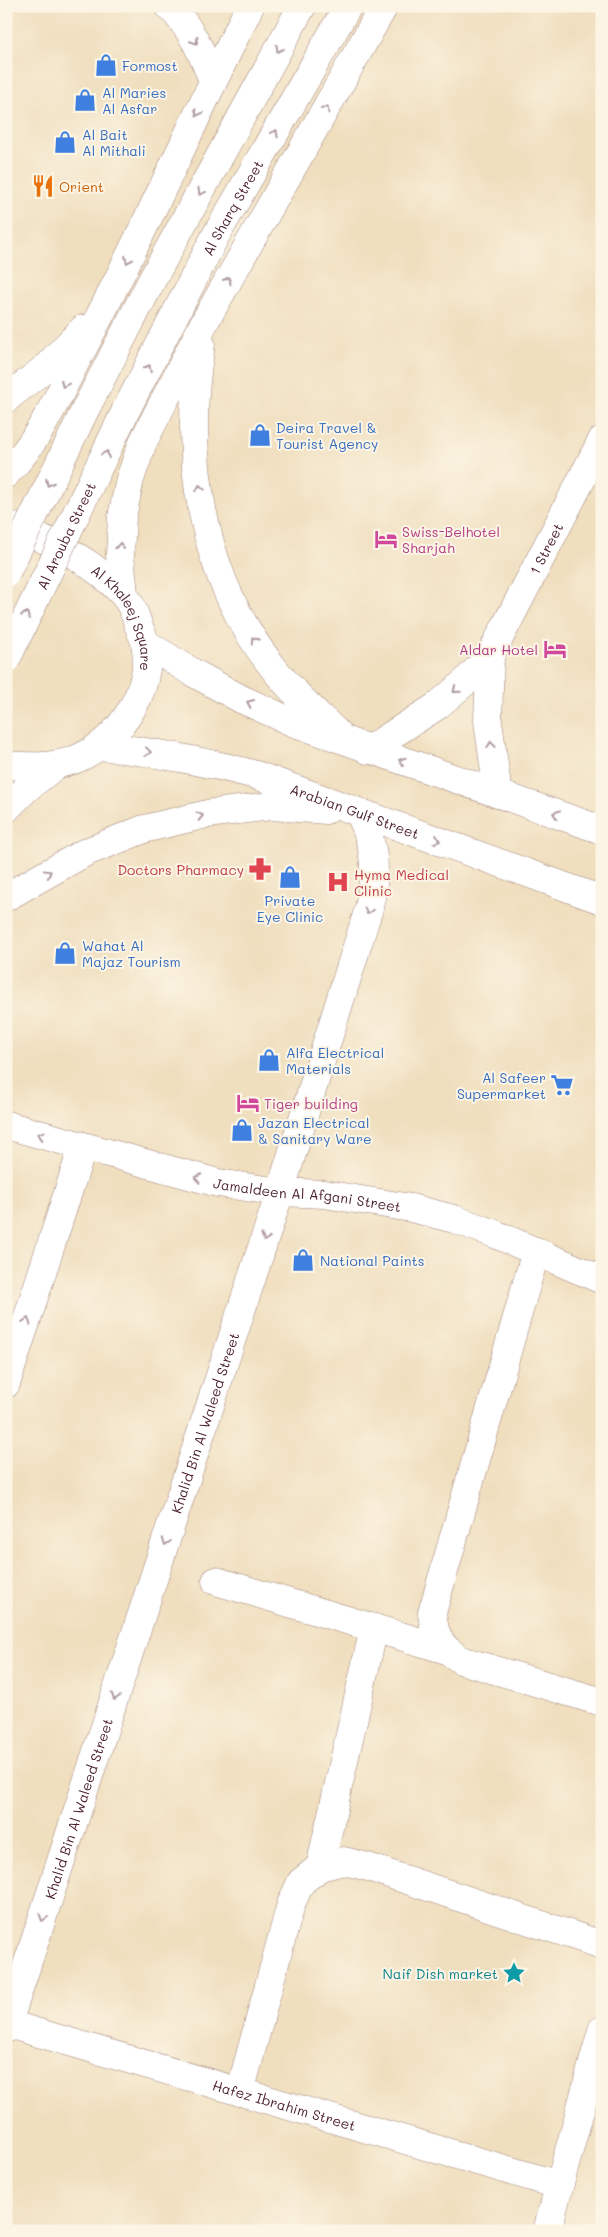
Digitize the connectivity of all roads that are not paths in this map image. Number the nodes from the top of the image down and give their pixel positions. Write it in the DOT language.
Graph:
graph roads {
  1 [pos="169,6"];
  2 [pos="250,6"];
  3 [pos="302,6"];
  4 [pos="348,6"];
  5 [pos="384,6"];
  6 [pos="213,81"];
  7 [pos="112,295"];
  8 [pos="204,323"];
  9 [pos="6,399"];
  10 [pos="125,412"];
  11 [pos="602,440"];
  12 [pos="6,474"];
  13 [pos="6,524"];
  14 [pos="6,573"];
  15 [pos="124,594"];
  16 [pos="145,642"];
  17 [pos="490,656"];
  18 [pos="6,660"];
  19 [pos="356,745"];
  20 [pos="100,746"];
  21 [pos="6,765"];
  22 [pos="56,766"];
  23 [pos="498,794"];
  24 [pos="6,809"];
  25 [pos="360,814"];
  26 [pos="602,830"];
  27 [pos="6,897"];
  28 [pos="602,900"];
  29 [pos="6,1125"];
  30 [pos="83,1146"];
  31 [pos="280,1192"];
  32 [pos="536,1251"];
  33 [pos="602,1280"];
  34 [pos="6,1384"];
  35 [pos="216,1581"];
  36 [pos="374,1628"];
  37 [pos="444,1649"];
  38 [pos="602,1702"];
  39 [pos="320,1867"];
  40 [pos="602,1945"];
  41 [pos="7,2027"];
  42 [pos="602,2030"];
  43 [pos="240,2092"];
  44 [pos="559,2185"];
  45 [pos="547,2231"];
  1 -- 6 [label="main road, one-way"];
  2 -- 6 [label="main road"];
  3 -- 14 [label="main road, one-way, bridge"];
  10 -- 4 [label="main road, Al Sharq Street, one-way"];
  8 -- 5 [label="main road, one-way"];
  6 -- 7 [label="main road, one-way"];
  7 -- 9 [label="main road"];
  7 -- 12 [label="main road, one-way"];
  15 -- 8 [label="main road, one-way"];
  19 -- 8 [label="main road, one-way"];
  18 -- 10 [label="main road, Al Arouba Street, one-way, bridge"];
  11 -- 17 [label="main road, 1 Street"];
  13 -- 15 [label="main road, Al Khaleej Square"];
  15 -- 16 [label="main road, Al Khaleej Square"];
  19 -- 16 [label="main road, one-way"];
  16 -- 20 [label="main road, Al Khaleej Square"];
  17 -- 19 [label="main road, 1 Street, one-way"];
  23 -- 17 [label="main road, 1 Street, one-way"];
  23 -- 19 [label="main road, one-way"];
  20 -- 22 [label="main road, Al Khaleej Square"];
  20 -- 25 [label="main road, Arabian Gulf Street, one-way"];
  21 -- 22 [label="main road, Al Khaleej Square"];
  22 -- 24 [label="main road"];
  26 -- 23 [label="main road, one-way"];
  27 -- 25 [label="main road, one-way"];
  25 -- 28 [label="main road, Arabian Gulf Street, one-way"];
  25 -- 31 [label="main road, Khalid Bin Al Waleed Street, one-way"];
  30 -- 29 [label="main road, Jamaldeen Al Afgani Street, one-way"];
  31 -- 30 [label="main road, Jamaldeen Al Afgani Street, one-way"];
  34 -- 30 [label="main road, one-way"];
  31 -- 32 [label="main road, Jamaldeen Al Afgani Street"];
  31 -- 41 [label="main road, Khalid Bin Al Waleed Street, one-way"];
  32 -- 33 [label="main road, Jamaldeen Al Afgani Street"];
  32 -- 37 [label="main road"];
  35 -- 36 [label="main road"];
  36 -- 37 [label="main road"];
  36 -- 39 [label="main road"];
  37 -- 38 [label="main road"];
  39 -- 40 [label="main road"];
  39 -- 43 [label="main road"];
  41 -- 43 [label="main road, Hafez Ibrahim Street"];
  42 -- 44 [label="main road"];
  43 -- 44 [label="main road, Hafez Ibrahim Street"];
  44 -- 45 [label="main road"];
}
